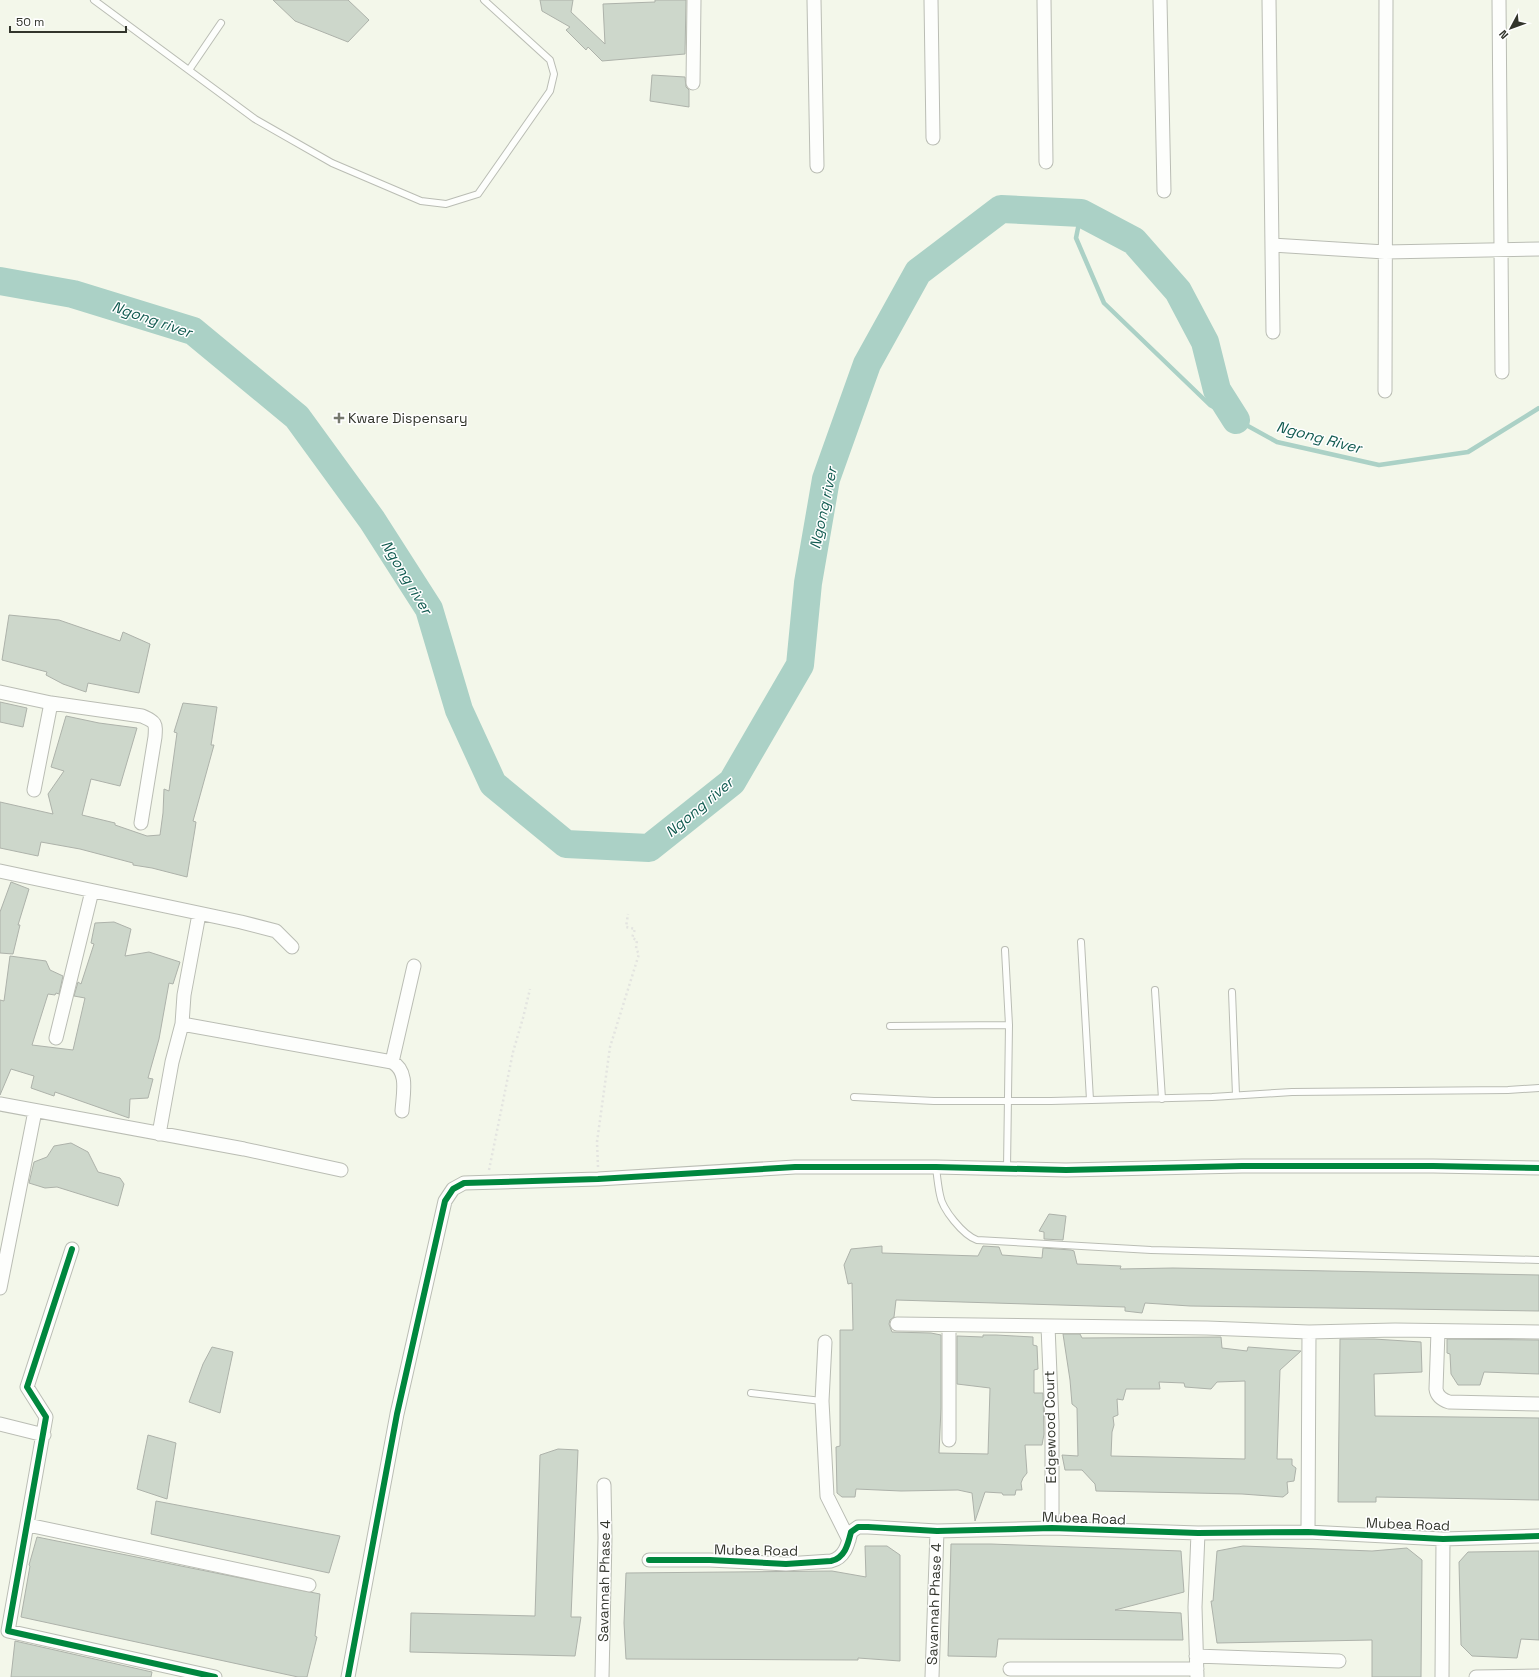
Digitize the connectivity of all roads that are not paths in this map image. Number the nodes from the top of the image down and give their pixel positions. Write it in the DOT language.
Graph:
graph roads {
  1 [pos="94,0"];
  2 [pos="484,0"];
  3 [pos="694,0"];
  4 [pos="814,0"];
  5 [pos="932,0"];
  6 [pos="1044,0"];
  7 [pos="1160,0"];
  8 [pos="1269,0"];
  9 [pos="1386,0"];
  10 [pos="1500,0"];
  11 [pos="221,23"];
  12 [pos="189,70"];
  13 [pos="693,83"];
  14 [pos="933,138"];
  15 [pos="1046,162"];
  16 [pos="817,166"];
  17 [pos="1164,191"];
  18 [pos="1272,245"];
  19 [pos="1539,249"];
  20 [pos="1502,250"];
  21 [pos="1385,252"];
  22 [pos="1273,332"];
  23 [pos="1502,372"];
  24 [pos="1385,390"];
  25 [pos="0,692"];
  26 [pos="51,703"];
  27 [pos="34,790"];
  28 [pos="141,823"];
  29 [pos="0,871"];
  30 [pos="92,891"];
  31 [pos="199,914"];
  32 [pos="1082,942"];
  33 [pos="292,947"];
  34 [pos="1005,950"];
  35 [pos="414,966"];
  36 [pos="1155,990"];
  37 [pos="1232,992"];
  38 [pos="182,1024"];
  39 [pos="1009,1025"];
  40 [pos="890,1026"];
  41 [pos="56,1038"];
  42 [pos="392,1062"];
  43 [pos="1539,1088"];
  44 [pos="1236,1095"];
  45 [pos="854,1097"];
  46 [pos="1162,1099"];
  47 [pos="1008,1100"];
  48 [pos="1090,1100"];
  49 [pos="0,1104"];
  50 [pos="35,1111"];
  51 [pos="402,1111"];
  52 [pos="159,1134"];
  53 [pos="936,1167"];
  54 [pos="1007,1168"];
  55 [pos="1539,1168"];
  56 [pos="341,1170"];
  57 [pos="72,1249"];
  58 [pos="1539,1260"];
  59 [pos="0,1288"];
  60 [pos="897,1324"];
  61 [pos="949,1326"];
  62 [pos="1048,1326"];
  63 [pos="1438,1331"];
  64 [pos="1310,1332"];
  65 [pos="1539,1332"];
  66 [pos="824,1342"];
  67 [pos="751,1393"];
  68 [pos="822,1402"];
  69 [pos="1539,1404"];
  70 [pos="0,1424"];
  71 [pos="44,1434"];
  72 [pos="949,1440"];
  73 [pos="604,1485"];
  74 [pos="28,1525"];
  75 [pos="1052,1528"];
  76 [pos="937,1531"];
  77 [pos="1308,1532"];
  78 [pos="1198,1533"];
  79 [pos="1539,1536"];
  80 [pos="1443,1539"];
  81 [pos="849,1540"];
  82 [pos="649,1560"];
  83 [pos="309,1585"];
  84 [pos="1339,1661"];
  85 [pos="1197,1667"];
  86 [pos="1010,1669"];
  87 [pos="1539,1676"];
  88 [pos="215,1677"];
  89 [pos="348,1677"];
  90 [pos="602,1677"];
  91 [pos="932,1677"];
  92 [pos="1442,1677"];
  93 [pos="1476,1677"];
  1 -- 12 [label="lane"];
  2 -- 12 [label="lane"];
  3 -- 13 [label="street"];
  4 -- 16 [label="street"];
  5 -- 14 [label="street"];
  6 -- 15 [label="street"];
  7 -- 17 [label="street"];
  8 -- 18 [label="street"];
  9 -- 21 [label="street"];
  10 -- 20 [label="street"];
  11 -- 12 [label="lane"];
  18 -- 21 [label="street"];
  18 -- 22 [label="street"];
  19 -- 20 [label="street"];
  20 -- 21 [label="street"];
  20 -- 23 [label="street"];
  21 -- 24 [label="street"];
  25 -- 26 [label="street"];
  26 -- 27 [label="street"];
  26 -- 28 [label="street"];
  29 -- 30 [label="street"];
  30 -- 31 [label="street"];
  30 -- 41 [label="street"];
  31 -- 33 [label="street"];
  31 -- 38 [label="street"];
  32 -- 48 [label="lane"];
  34 -- 39 [label="lane"];
  35 -- 42 [label="street"];
  36 -- 46 [label="lane"];
  37 -- 44 [label="lane"];
  38 -- 42 [label="street"];
  38 -- 52 [label="street"];
  39 -- 40 [label="lane"];
  39 -- 47 [label="lane"];
  42 -- 51 [label="street"];
  43 -- 44 [label="lane"];
  44 -- 46 [label="lane"];
  45 -- 47 [label="lane"];
  46 -- 48 [label="lane"];
  47 -- 48 [label="lane"];
  47 -- 54 [label="lane"];
  49 -- 50 [label="street"];
  50 -- 52 [label="street"];
  50 -- 59 [label="street"];
  52 -- 56 [label="street"];
  53 -- 54 [label="street"];
  53 -- 58 [label="lane"];
  53 -- 89 [label="street"];
  54 -- 55 [label="street"];
  57 -- 71 [label="street"];
  60 -- 61 [label="street"];
  61 -- 62 [label="street"];
  61 -- 72 [label="street"];
  62 -- 64 [label="street"];
  62 -- 75 [label="street, Edgewood Court"];
  63 -- 64 [label="street"];
  63 -- 65 [label="street"];
  63 -- 69 [label="street"];
  64 -- 77 [label="street"];
  66 -- 68 [label="street"];
  67 -- 68 [label="lane"];
  68 -- 81 [label="street"];
  70 -- 71 [label="street"];
  71 -- 74 [label="street"];
  73 -- 90 [label="street, Savannah Phase 4"];
  74 -- 83 [label="street"];
  74 -- 88 [label="street"];
  75 -- 76 [label="street, Mubea Road"];
  75 -- 78 [label="street, Mubea Road"];
  76 -- 81 [label="street, Mubea Road"];
  76 -- 91 [label="street, Savannah Phase 4"];
  77 -- 78 [label="street, Mubea Road"];
  77 -- 80 [label="street, Mubea Road"];
  78 -- 85 [label="street"];
  79 -- 80 [label="street, Mubea Road"];
  80 -- 92 [label="street"];
  81 -- 82 [label="street, Mubea Road"];
  84 -- 85 [label="street"];
  85 -- 86 [label="street"];
  87 -- 93 [label="street"];
}
